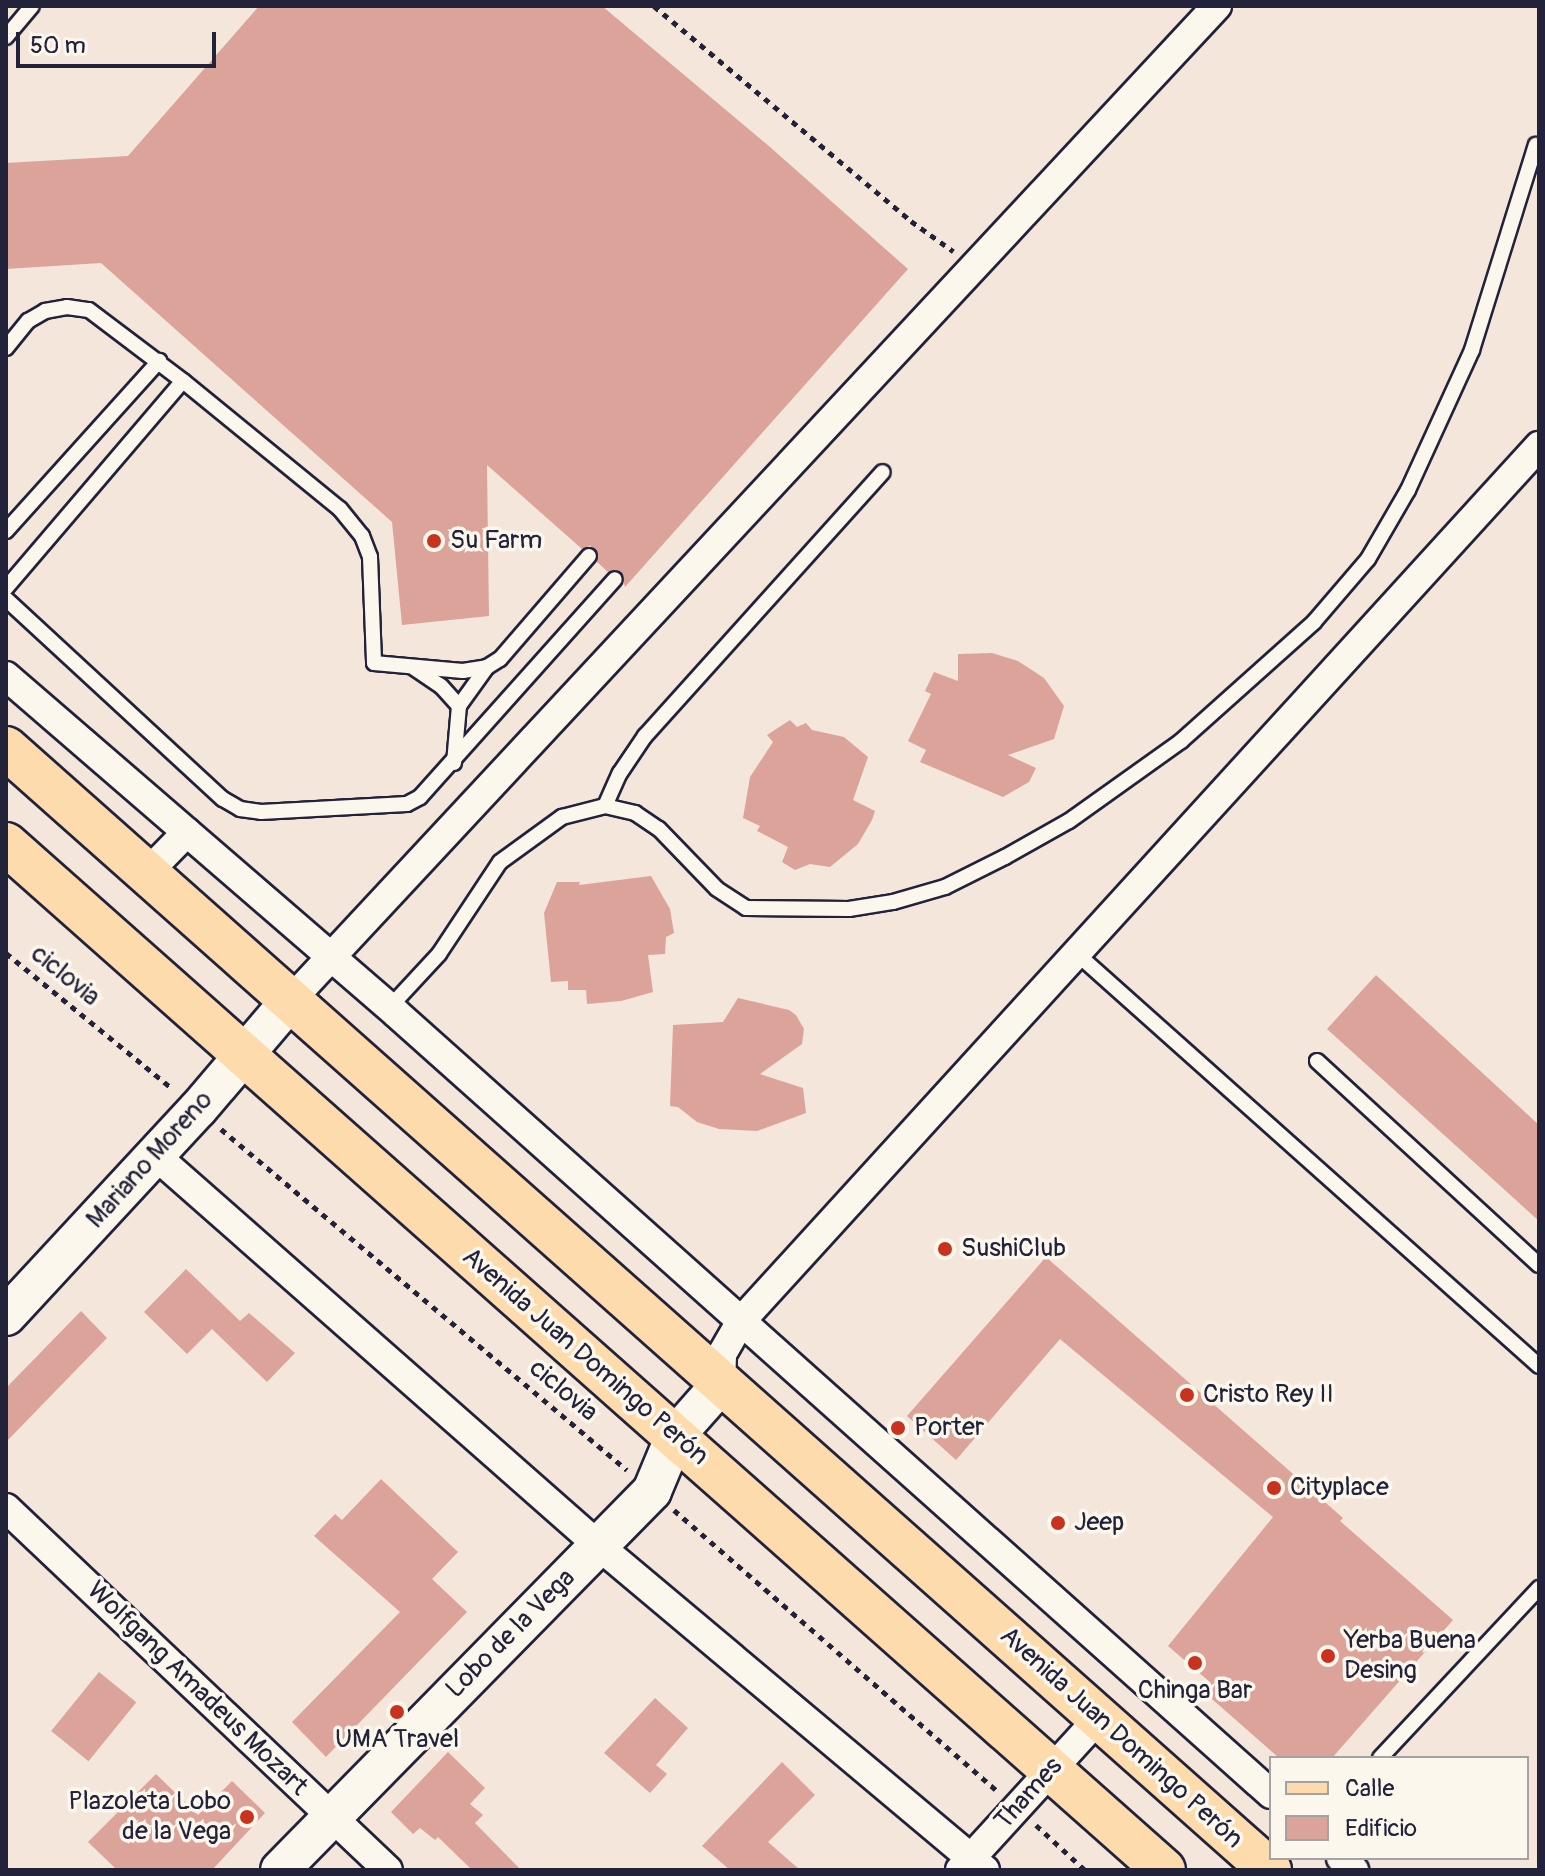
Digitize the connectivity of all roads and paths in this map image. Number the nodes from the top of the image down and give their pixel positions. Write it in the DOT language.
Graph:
graph roads {
  1 [pos="32,6"];
  2 [pos="654,6"];
  3 [pos="1217,6"];
  4 [pos="6,37"];
  5 [pos="1536,145"];
  6 [pos="974,266"];
  7 [pos="6,348"];
  8 [pos="159,361"];
  9 [pos="183,381"];
  10 [pos="1539,446"];
  11 [pos="883,472"];
  12 [pos="6,531"];
  13 [pos="589,556"];
  14 [pos="615,579"];
  15 [pos="6,588"];
  16 [pos="6,599"];
  17 [pos="413,667"];
  18 [pos="487,667"];
  19 [pos="6,676"];
  20 [pos="459,706"];
  21 [pos="6,748"];
  22 [pos="454,763"];
  23 [pos="605,806"];
  24 [pos="187,832"];
  25 [pos="6,844"];
  26 [pos="147,873"];
  27 [pos="1075,952"];
  28 [pos="6,953"];
  29 [pos="332,957"];
  30 [pos="290,1001"];
  31 [pos="389,1008"];
  32 [pos="242,1056"];
  33 [pos="1317,1061"];
  34 [pos="198,1109"];
  35 [pos="155,1155"];
  36 [pos="1539,1265"];
  37 [pos="6,1316"];
  38 [pos="742,1320"];
  39 [pos="1539,1366"];
  40 [pos="721,1384"];
  41 [pos="675,1436"];
  42 [pos="652,1491"];
  43 [pos="6,1508"];
  44 [pos="599,1546"];
  45 [pos="1539,1588"];
  46 [pos="1099,1718"];
  47 [pos="1382,1756"];
  48 [pos="1050,1771"];
  49 [pos="1269,1792"];
  50 [pos="1017,1808"];
  51 [pos="331,1817"];
  52 [pos="972,1866"];
  53 [pos="280,1870"];
  54 [pos="388,1870"];
  55 [pos="1085,1870"];
  56 [pos="1164,1870"];
  57 [pos="1270,1870"];
  1 -- 4 [label="lane"];
  2 -- 6 [label="path"];
  3 -- 6 [label="street"];
  5 -- 23 [label="lane"];
  6 -- 29 [label="street"];
  7 -- 8 [label="lane"];
  8 -- 9 [label="lane"];
  8 -- 12 [label="lane"];
  9 -- 15 [label="lane"];
  9 -- 17 [label="lane"];
  10 -- 27 [label="street"];
  11 -- 23 [label="lane"];
  13 -- 18 [label="lane"];
  14 -- 22 [label="lane"];
  16 -- 22 [label="lane"];
  17 -- 18 [label="lane"];
  17 -- 20 [label="lane"];
  18 -- 20 [label="lane"];
  19 -- 24 [label="street"];
  20 -- 22 [label="lane"];
  21 -- 26 [label="main road, Avenida Juan Domingo Perón"];
  23 -- 31 [label="lane"];
  24 -- 26 [label="street"];
  24 -- 29 [label="street"];
  25 -- 32 [label="main road, Avenida Juan Domingo Perón"];
  26 -- 30 [label="main road, Avenida Juan Domingo Perón"];
  27 -- 38 [label="street"];
  27 -- 39 [label="lane"];
  28 -- 34 [label="path, ciclovia"];
  29 -- 30 [label="street"];
  29 -- 31 [label="street"];
  30 -- 32 [label="street, Mariano Moreno"];
  30 -- 40 [label="main road, Avenida Juan Domingo Perón"];
  31 -- 38 [label="street"];
  32 -- 34 [label="street, Mariano Moreno"];
  32 -- 41 [label="main road, Avenida Juan Domingo Perón"];
  33 -- 36 [label="lane"];
  34 -- 35 [label="street, Mariano Moreno"];
  34 -- 42 [label="path, ciclovia"];
  35 -- 37 [label="street, Mariano Moreno"];
  35 -- 44 [label="street"];
  38 -- 40 [label="street"];
  38 -- 49 [label="street"];
  40 -- 41 [label="street, Lobo de la Vega"];
  40 -- 46 [label="main road, Avenida Juan Domingo Perón"];
  41 -- 42 [label="street, Lobo de la Vega"];
  41 -- 48 [label="main road, Avenida Juan Domingo Perón"];
  42 -- 44 [label="street, Lobo de la Vega"];
  42 -- 50 [label="path, ciclovia"];
  43 -- 51 [label="street, Wolfgang Amadeus Mozart"];
  44 -- 51 [label="street, Lobo de la Vega"];
  44 -- 52 [label="street"];
  45 -- 47 [label="lane"];
  46 -- 48 [label="street, Thames"];
  46 -- 57 [label="main road, Avenida Juan Domingo Perón"];
  48 -- 50 [label="street, Thames"];
  48 -- 56 [label="main road, Avenida Juan Domingo Perón"];
  50 -- 52 [label="street, Thames"];
  50 -- 55 [label="path, ciclovia"];
  51 -- 53 [label="street, Lobo de la Vega"];
  51 -- 54 [label="street, Wolfgang Amadeus Mozart"];
}
